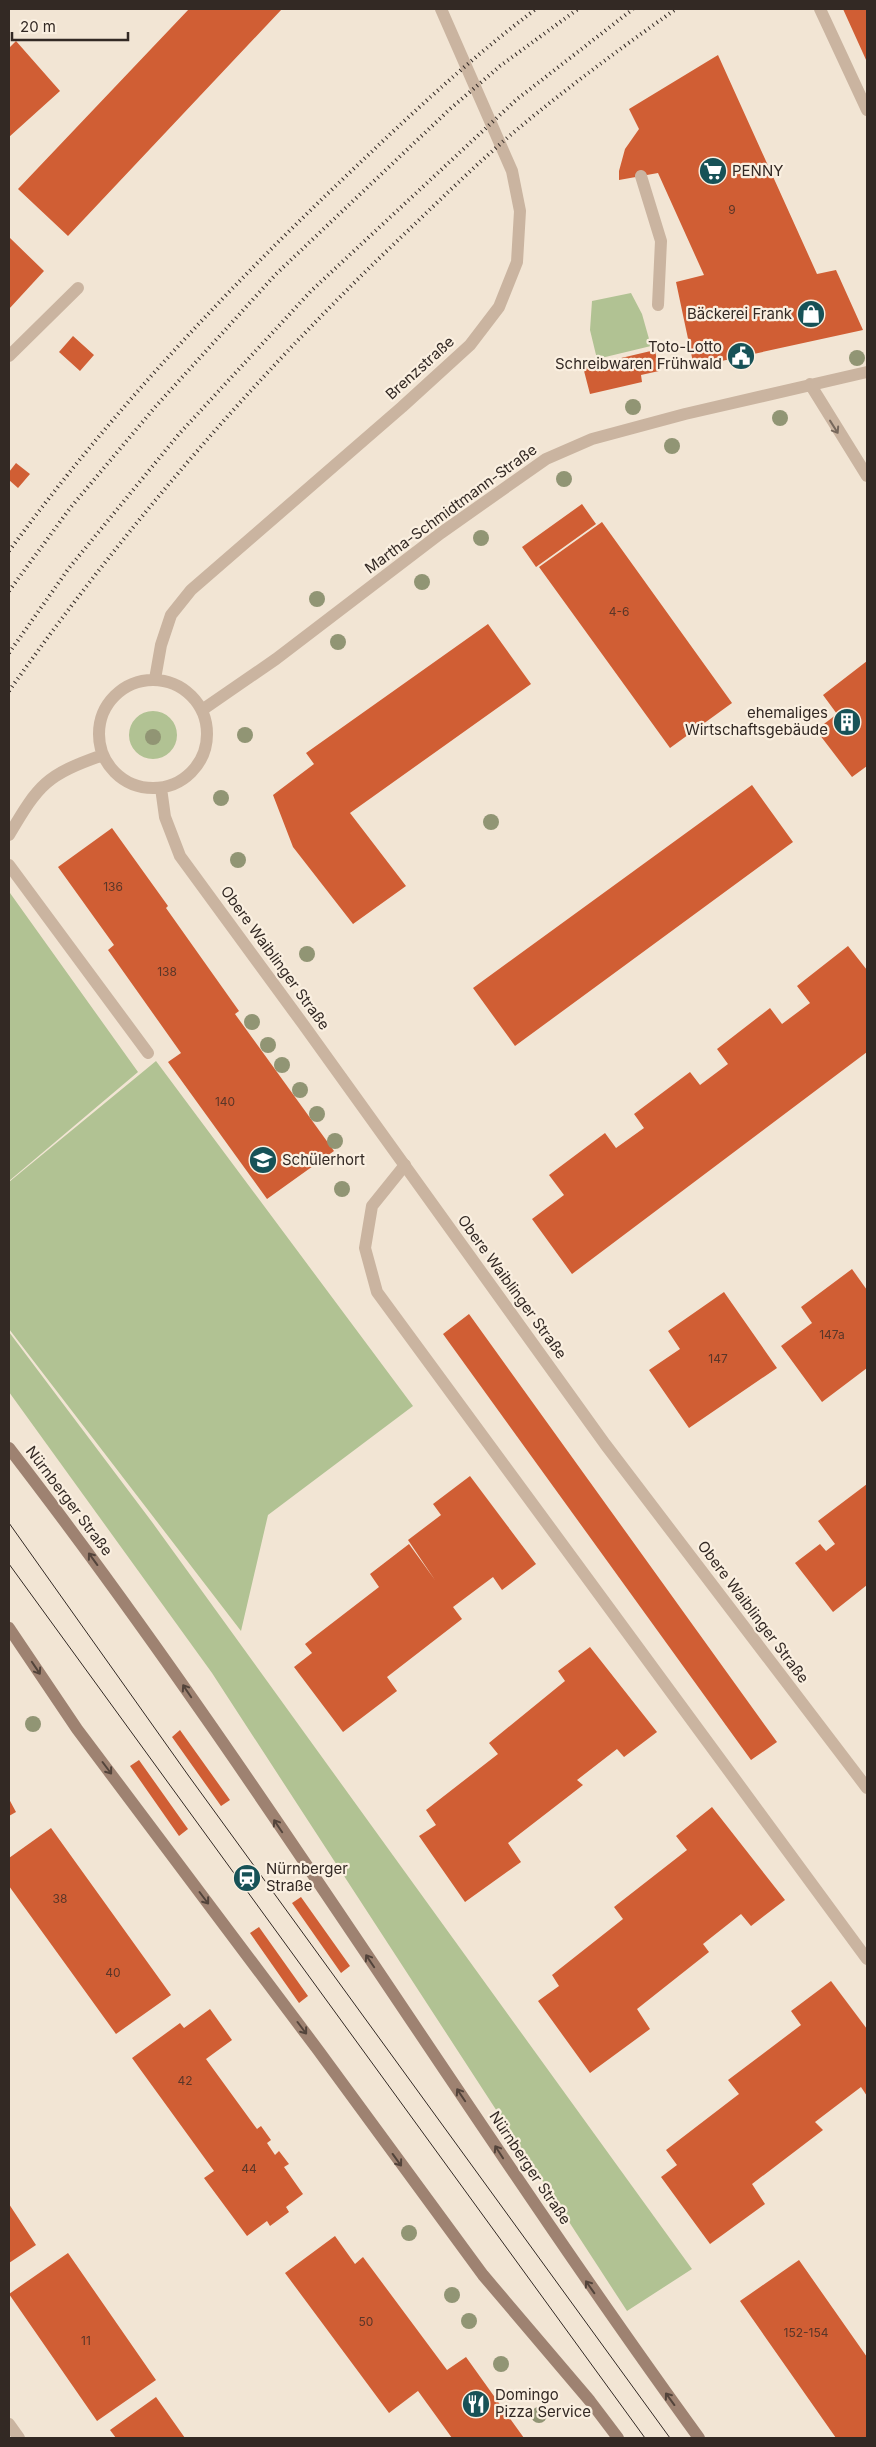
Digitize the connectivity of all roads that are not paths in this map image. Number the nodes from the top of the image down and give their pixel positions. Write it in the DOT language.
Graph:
graph roads {
  1 [pos="441,9"];
  2 [pos="820,9"];
  3 [pos="867,110"];
  4 [pos="641,176"];
  5 [pos="78,288"];
  6 [pos="658,305"];
  7 [pos="9,356"];
  8 [pos="867,372"];
  9 [pos="810,384"];
  10 [pos="867,476"];
  11 [pos="155,679"];
  12 [pos="202,710"];
  13 [pos="103,755"];
  14 [pos="161,788"];
  15 [pos="9,835"];
  16 [pos="9,865"];
  17 [pos="148,1053"];
  18 [pos="404,1165"];
  19 [pos="9,1448"];
  20 [pos="9,1628"];
  21 [pos="867,1788"];
  22 [pos="867,1959"];
  23 [pos="9,2424"];
  24 [pos="19,2438"];
  25 [pos="618,2438"];
  26 [pos="698,2438"];
  1 -- 11 [label="street, Brenzstraße"];
  2 -- 3 [label="street"];
  4 -- 6 [label="street"];
  5 -- 7 [label="street"];
  8 -- 9 [label="street, Martha-Schmidtmann-Straße"];
  9 -- 10 [label="street, one-way"];
  9 -- 12 [label="street, Martha-Schmidtmann-Straße"];
  11 -- 12 [label="street"];
  11 -- 13 [label="street"];
  12 -- 14 [label="street"];
  13 -- 14 [label="street"];
  13 -- 15 [label="street"];
  14 -- 18 [label="street, Obere Waiblinger Straße"];
  16 -- 17 [label="street"];
  18 -- 21 [label="street, Obere Waiblinger Straße"];
  18 -- 22 [label="street"];
  26 -- 19 [label="main road, Nürnberger Straße, one-way"];
  20 -- 25 [label="main road, one-way"];
  23 -- 24 [label="street"];
}
